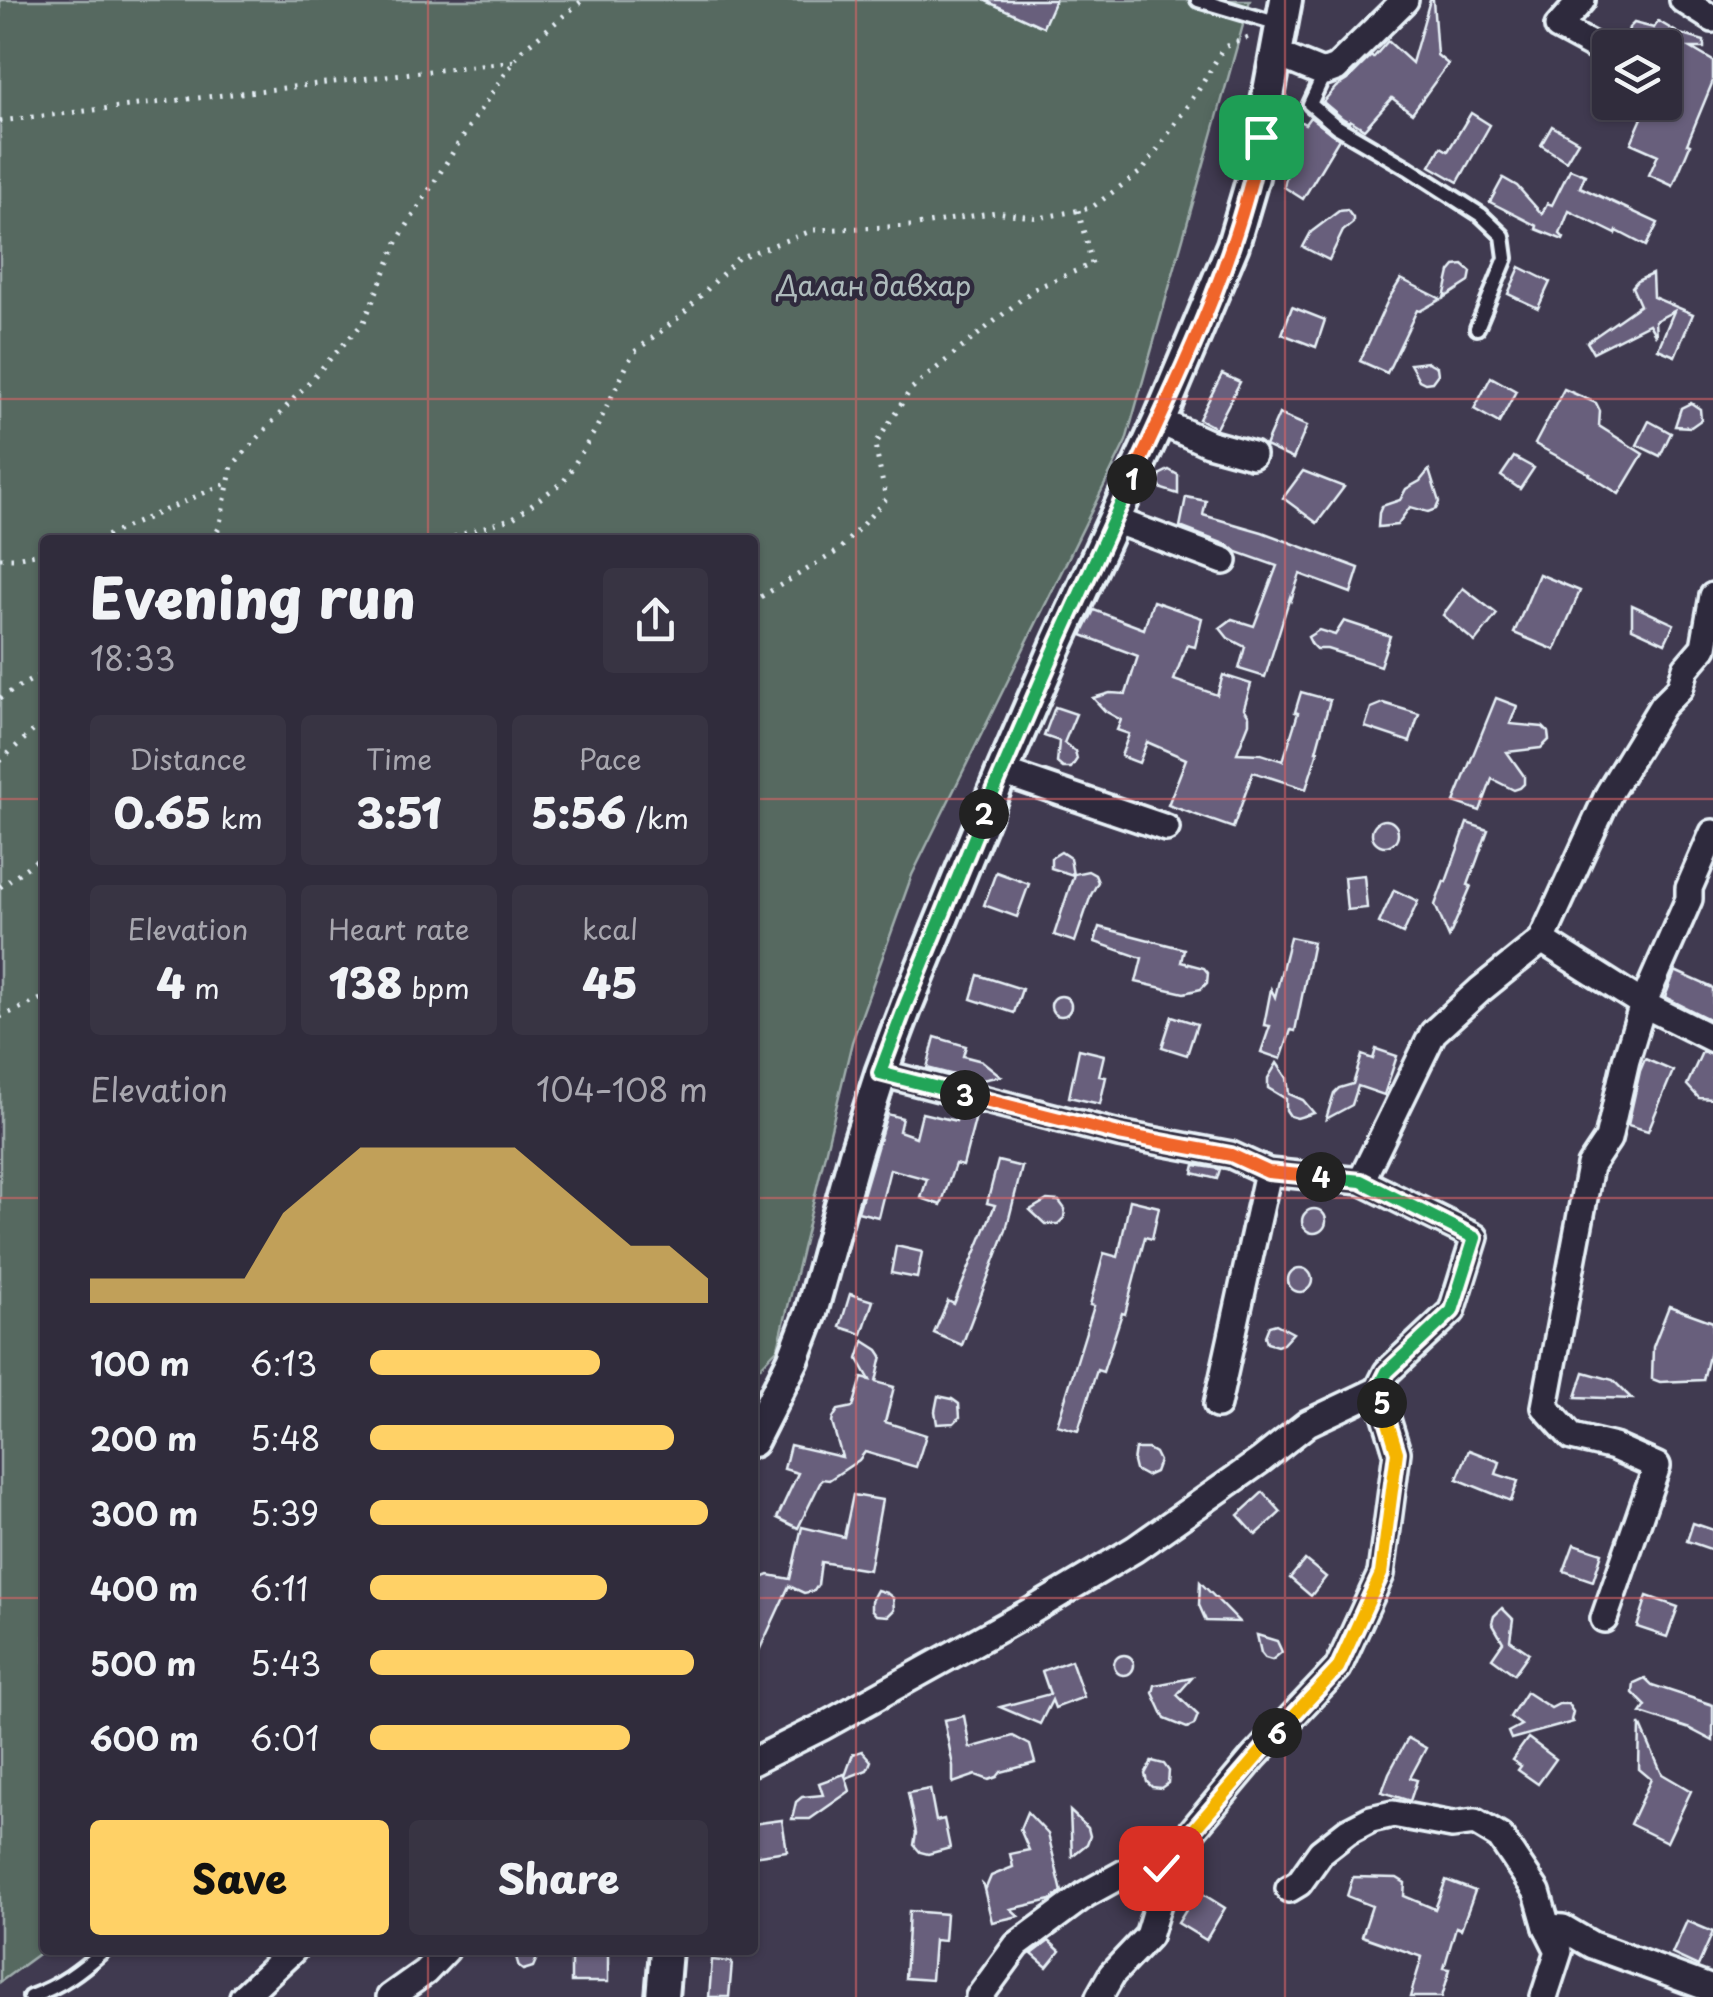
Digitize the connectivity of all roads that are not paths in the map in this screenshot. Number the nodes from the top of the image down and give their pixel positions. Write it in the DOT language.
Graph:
graph roads {
  1 [pos="1198,0"];
  2 [pos="1406,0"];
  3 [pos="1582,0"];
  4 [pos="1683,0"];
  5 [pos="1713,19"];
  6 [pos="1282,26"];
  7 [pos="1592,44"];
  8 [pos="1325,72"];
  9 [pos="1477,328"];
  10 [pos="1159,421"];
  11 [pos="1252,456"];
  12 [pos="1114,520"];
  13 [pos="1224,560"];
  14 [pos="1713,596"];
  15 [pos="1002,772"];
  16 [pos="1166,828"];
  17 [pos="1713,833"];
  18 [pos="1542,940"];
  19 [pos="1643,1004"];
  20 [pos="1713,1039"];
  21 [pos="880,1073"];
  22 [pos="1268,1172"];
  23 [pos="1361,1181"];
  24 [pos="1378,1390"];
  25 [pos="1217,1405"];
  26 [pos="758,1430"];
  27 [pos="1604,1619"];
  28 [pos="758,1759"];
  29 [pos="1161,1868"];
  30 [pos="1289,1889"];
  31 [pos="1546,1928"];
  32 [pos="98,1955"];
  33 [pos="288,1955"];
  34 [pos="441,1955"];
  35 [pos="666,1955"];
  36 [pos="1712,1988"];
  37 [pos="30,1997"];
  38 [pos="243,1997"];
  39 [pos="390,1997"];
  40 [pos="662,1997"];
  41 [pos="979,1997"];
  42 [pos="1099,1997"];
  43 [pos="1544,1997"];
  44 [pos="1708,1997"];
  1 -- 6 [label="lane"];
  2 -- 8 [label="street"];
  3 -- 7 [label="street"];
  4 -- 5 [label="street"];
  6 -- 8 [label="street"];
  6 -- 10 [label="street"];
  8 -- 9 [label="lane"];
  10 -- 11 [label="street"];
  10 -- 12 [label="street"];
  12 -- 13 [label="street"];
  12 -- 15 [label="street"];
  14 -- 18 [label="street"];
  15 -- 16 [label="street"];
  15 -- 21 [label="street"];
  17 -- 19 [label="street"];
  18 -- 19 [label="street"];
  18 -- 23 [label="street"];
  19 -- 20 [label="street"];
  19 -- 27 [label="street"];
  21 -- 22 [label="street"];
  21 -- 26 [label="street"];
  22 -- 23 [label="street"];
  22 -- 25 [label="street"];
  23 -- 24 [label="street"];
  24 -- 28 [label="street"];
  24 -- 29 [label="street"];
  29 -- 41 [label="street"];
  29 -- 42 [label="street"];
  30 -- 31 [label="street"];
  31 -- 36 [label="street"];
  31 -- 43 [label="street"];
  32 -- 37 [label="lane"];
  33 -- 38 [label="street"];
  34 -- 39 [label="street"];
  35 -- 40 [label="street"];
  36 -- 44 [label="street"];
}
